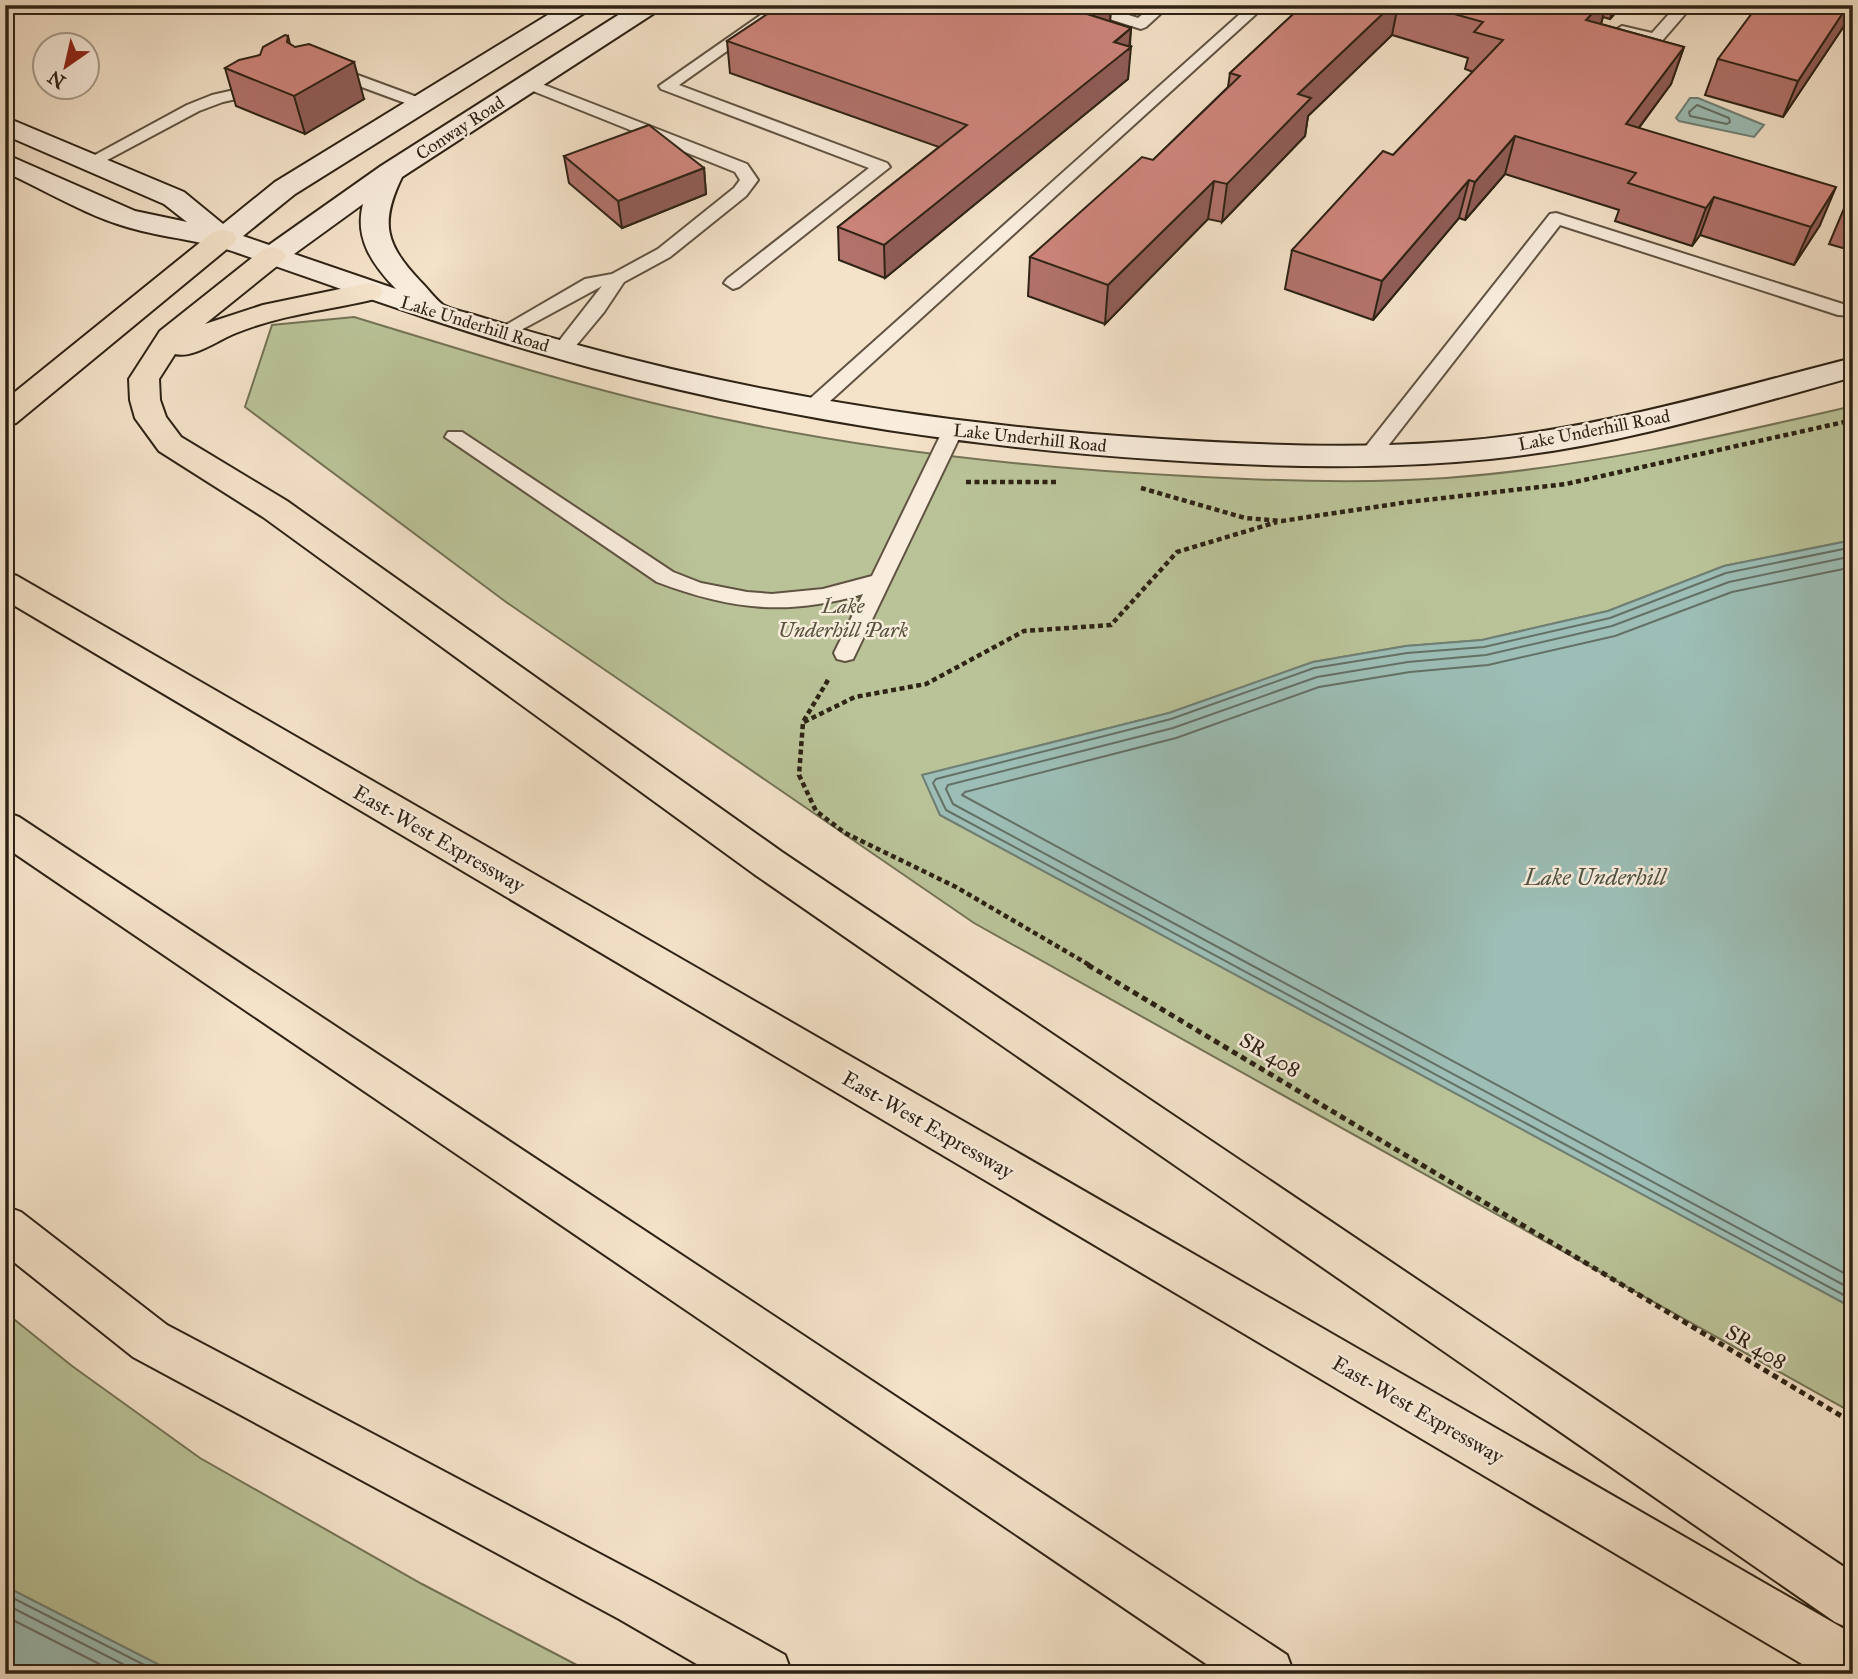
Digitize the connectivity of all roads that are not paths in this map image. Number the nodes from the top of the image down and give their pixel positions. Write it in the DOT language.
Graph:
graph roads {
  1 [pos="580,5"];
  2 [pos="651,5"];
  3 [pos="785,5"];
  4 [pos="1080,5"];
  5 [pos="1163,5"];
  6 [pos="1259,5"];
  7 [pos="1686,5"];
  8 [pos="1604,26"];
  9 [pos="307,77"];
  10 [pos="528,84"];
  11 [pos="265,87"];
  12 [pos="422,104"];
  13 [pos="5,125"];
  14 [pos="5,162"];
  15 [pos="90,162"];
  16 [pos="391,172"];
  17 [pos="223,238"];
  18 [pos="272,256"];
  19 [pos="617,278"];
  20 [pos="733,283"];
  21 [pos="369,292"];
  22 [pos="435,312"];
  23 [pos="1850,312"];
  24 [pos="501,333"];
  25 [pos="562,351"];
  26 [pos="155,361"];
  27 [pos="1853,367"];
  28 [pos="811,408"];
  29 [pos="5,416"];
  30 [pos="953,430"];
  31 [pos="455,437"];
  32 [pos="1370,455"];
  33 [pos="880,581"];
  34 [pos="5,584"];
  35 [pos="845,653"];
  36 [pos="5,827"];
  37 [pos="5,1227"];
  38 [pos="1853,1604"];
  39 [pos="1853,1664"];
  40 [pos="766,1674"];
  41 [pos="1268,1674"];
  1 -- 12 [label="main road, Conway Road"];
  2 -- 10 [label="main road, Conway Road"];
  3 -- 20 [label="lane"];
  4 -- 5 [label="lane"];
  6 -- 28 [label="lane"];
  7 -- 8 [label="lane"];
  9 -- 12 [label="lane"];
  10 -- 16 [label="main road, Conway Road"];
  10 -- 19 [label="lane"];
  11 -- 15 [label="lane"];
  12 -- 17 [label="main road, Conway Road"];
  13 -- 15 [label="main road, Lake Underhill Road"];
  14 -- 17 [label="main road, Lake Underhill Road"];
  15 -- 17 [label="main road, Lake Underhill Road"];
  16 -- 18 [label="main road, Conway Road"];
  16 -- 22 [label="main road"];
  17 -- 18 [label="main road, Lake Underhill Road"];
  17 -- 29 [label="highway"];
  18 -- 21 [label="main road, Lake Underhill Road"];
  18 -- 26 [label="highway"];
  19 -- 24 [label="lane"];
  19 -- 25 [label="lane"];
  21 -- 22 [label="main road, Lake Underhill Road"];
  21 -- 26 [label="highway"];
  22 -- 24 [label="main road, Lake Underhill Road"];
  23 -- 32 [label="lane"];
  24 -- 25 [label="main road, Lake Underhill Road"];
  25 -- 28 [label="main road, Lake Underhill Road"];
  26 -- 38 [label="highway"];
  27 -- 32 [label="main road, Lake Underhill Road"];
  28 -- 30 [label="main road, Lake Underhill Road"];
  30 -- 32 [label="main road, Lake Underhill Road"];
  30 -- 33 [label="lane"];
  31 -- 33 [label="lane"];
  33 -- 35 [label="lane"];
  34 -- 39 [label="highway, East-West Expressway"];
  36 -- 41 [label="highway"];
  37 -- 40 [label="highway"];
}
